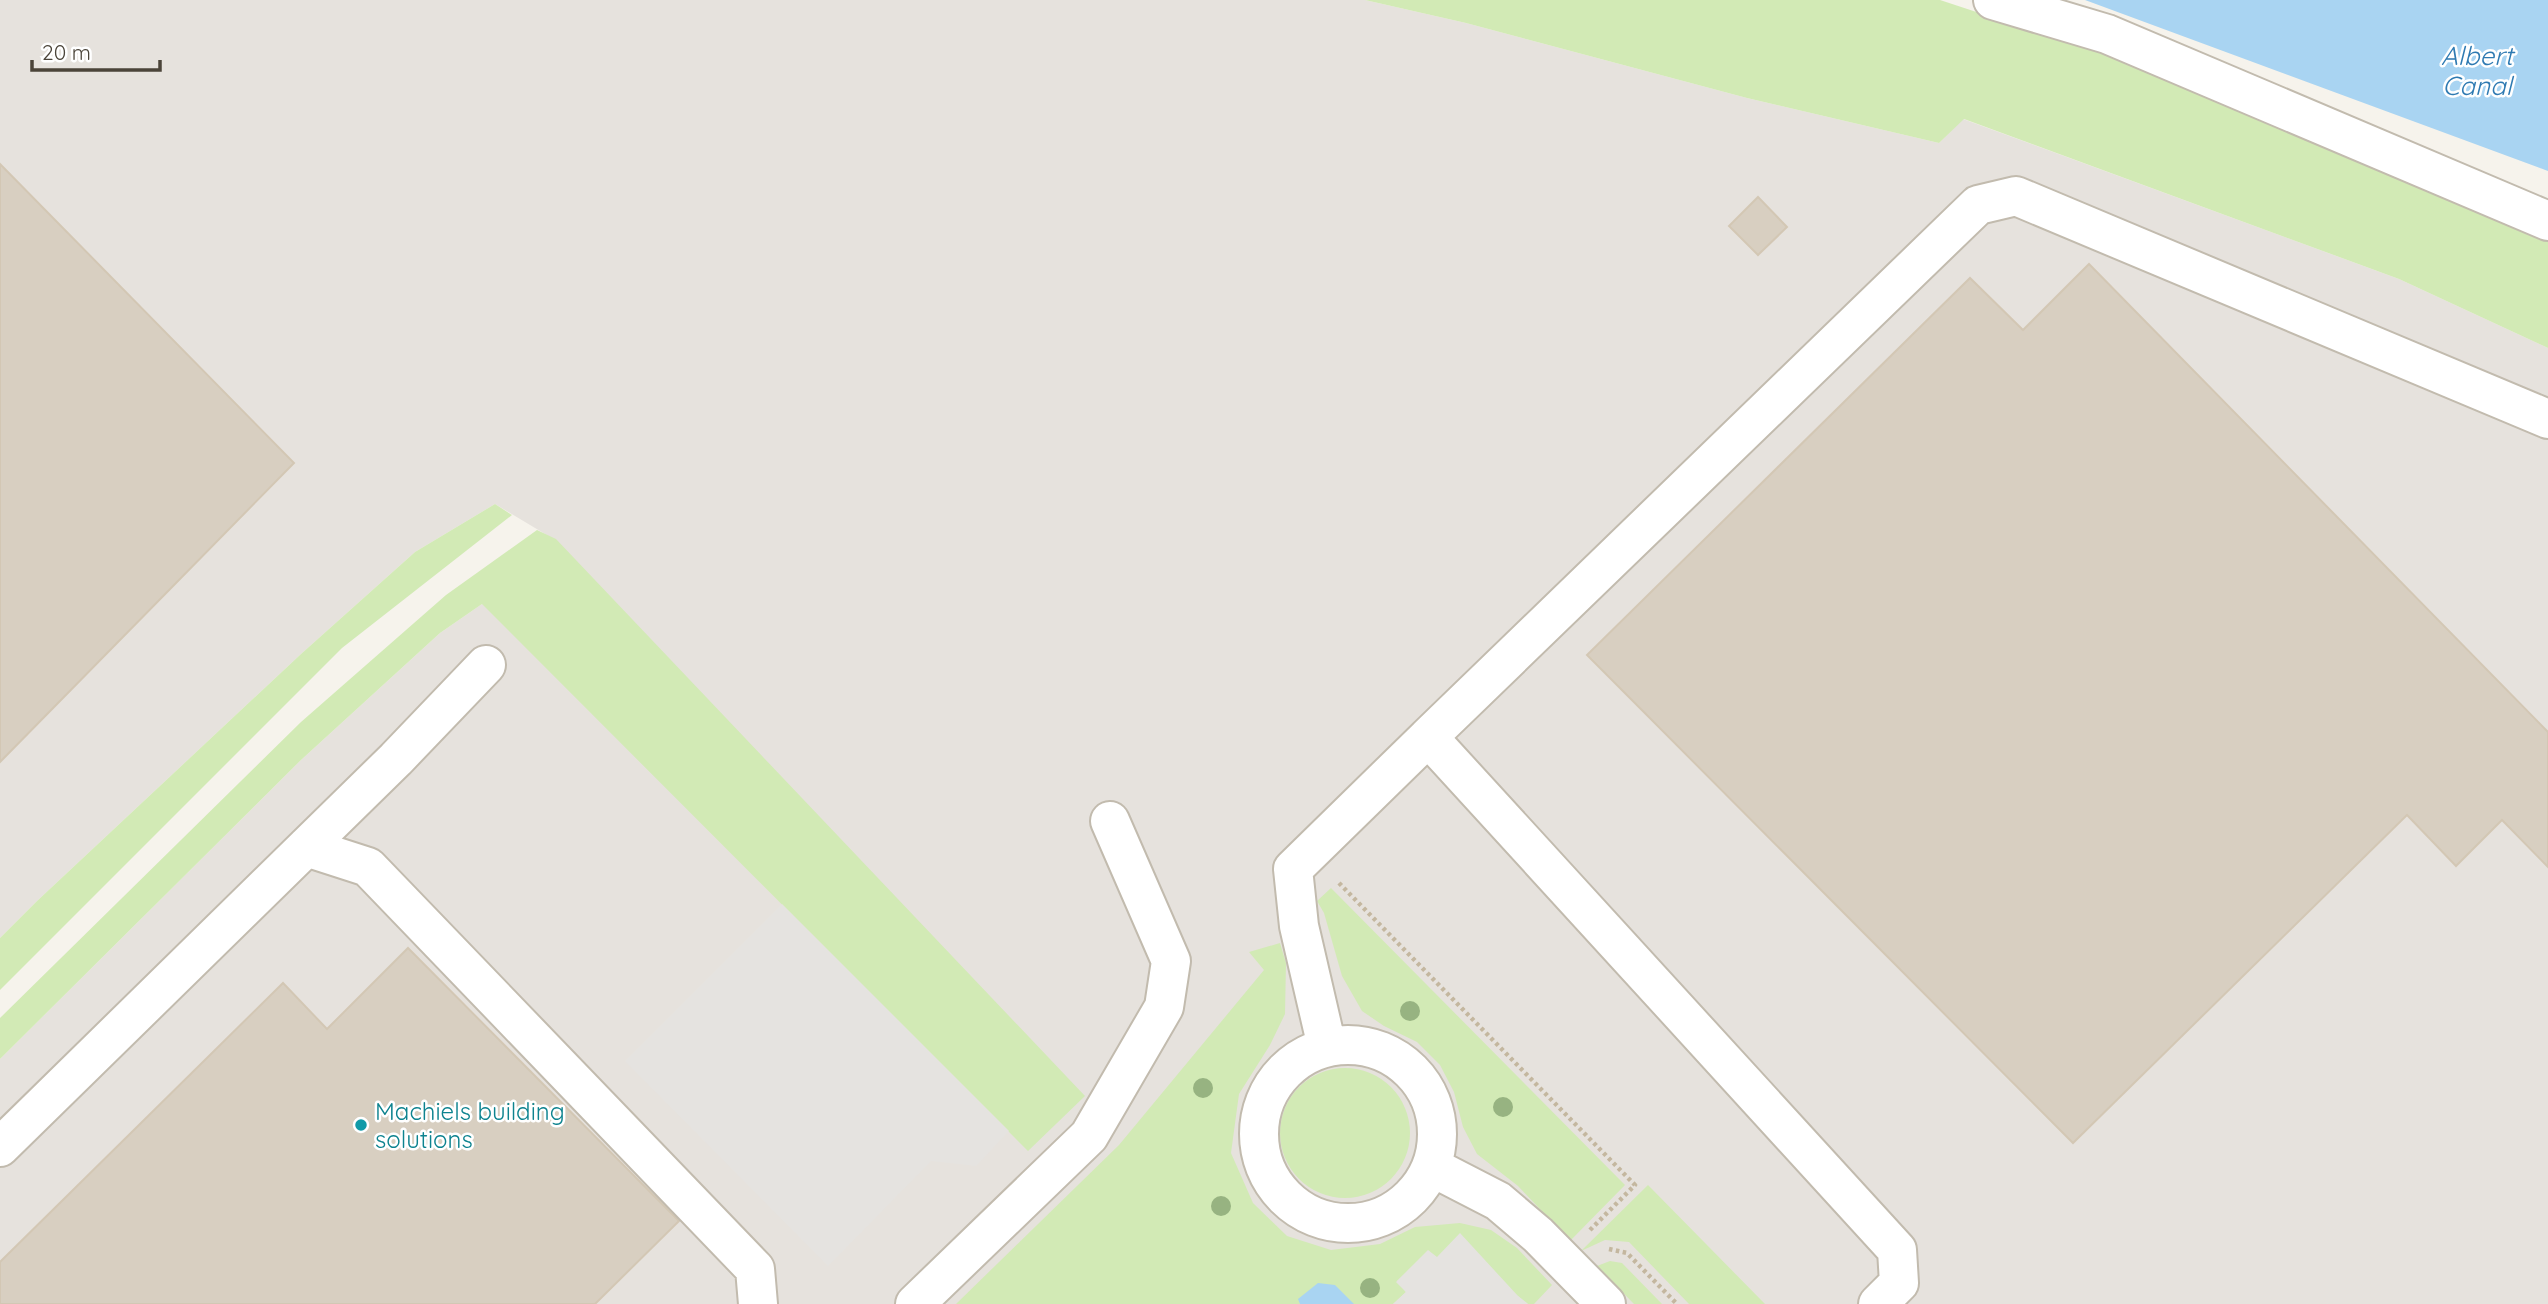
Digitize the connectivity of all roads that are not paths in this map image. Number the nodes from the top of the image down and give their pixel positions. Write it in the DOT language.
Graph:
graph roads {
  1 [pos="1993,0"];
  2 [pos="2548,221"];
  3 [pos="2548,419"];
  4 [pos="486,665"];
  5 [pos="1428,737"];
  6 [pos="1110,821"];
  7 [pos="306,847"];
  8 [pos="1327,1047"];
  9 [pos="0,1147"];
  10 [pos="1432,1167"];
  11 [pos="758,1304"];
  12 [pos="915,1304"];
  13 [pos="1606,1304"];
  14 [pos="1878,1304"];
  1 -- 2 [label="street"];
  3 -- 5 [label="street"];
  4 -- 7 [label="street"];
  5 -- 8 [label="street"];
  5 -- 14 [label="street"];
  6 -- 12 [label="street"];
  7 -- 9 [label="street"];
  7 -- 11 [label="street"];
  8 -- 10 [label="street"];
  8 -- 10 [label="street"];
  10 -- 13 [label="street"];
}
